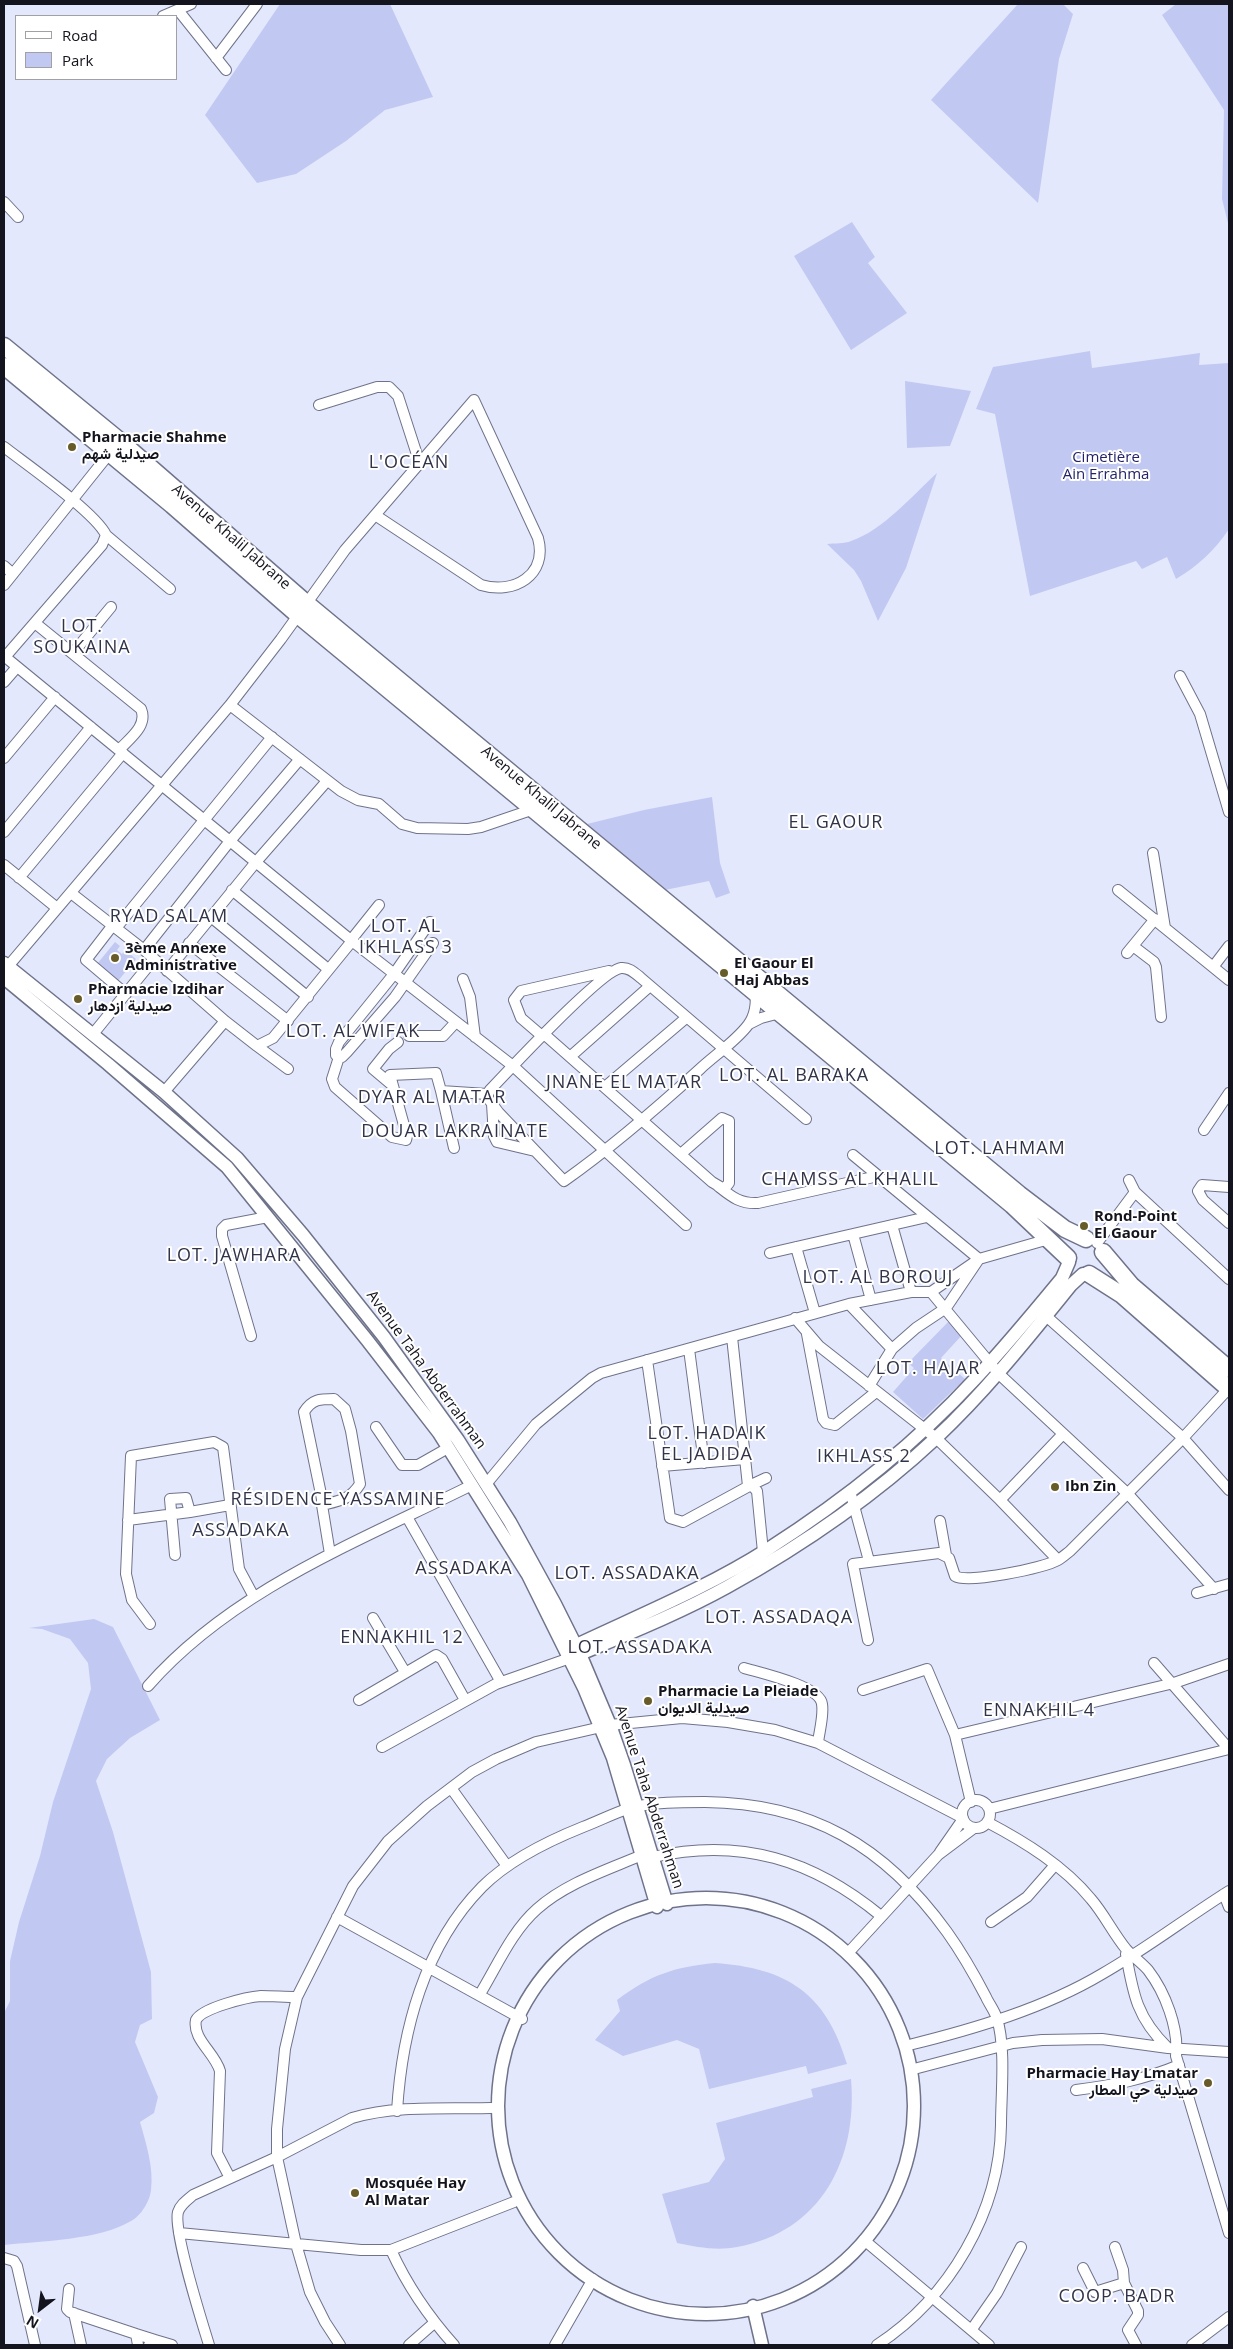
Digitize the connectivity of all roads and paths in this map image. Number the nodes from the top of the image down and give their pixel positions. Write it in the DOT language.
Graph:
graph roads {
  1 [pos="191,4"];
  2 [pos="257,4"];
  3 [pos="178,10"];
  4 [pos="166,15"];
  5 [pos="216,58"];
  6 [pos="226,70"];
  7 [pos="4,202"];
  8 [pos="18,217"];
  9 [pos="4,346"];
  10 [pos="4,366"];
  11 [pos="319,405"];
  12 [pos="115,446"];
  13 [pos="4,447"];
  14 [pos="420,464"];
  15 [pos="72,501"];
  16 [pos="375,515"];
  17 [pos="106,535"];
  18 [pos="4,566"];
  19 [pos="13,574"];
  20 [pos="4,584"];
  21 [pos="170,589"];
  22 [pos="111,607"];
  23 [pos="302,609"];
  24 [pos="35,623"];
  25 [pos="73,653"];
  26 [pos="4,657"];
  27 [pos="17,667"];
  28 [pos="1180,676"];
  29 [pos="4,682"];
  30 [pos="55,697"];
  31 [pos="230,704"];
  32 [pos="91,727"];
  33 [pos="272,737"];
  34 [pos="121,752"];
  35 [pos="4,758"];
  36 [pos="300,759"];
  37 [pos="328,781"];
  38 [pos="161,784"];
  39 [pos="544,811"];
  40 [pos="1229,812"];
  41 [pos="204,820"];
  42 [pos="4,832"];
  43 [pos="230,841"];
  44 [pos="1153,852"];
  45 [pos="256,862"];
  46 [pos="4,865"];
  47 [pos="19,878"];
  48 [pos="232,890"];
  49 [pos="1118,890"];
  50 [pos="71,893"];
  51 [pos="379,904"];
  52 [pos="57,908"];
  53 [pos="210,917"];
  54 [pos="1155,919"];
  55 [pos="430,922"];
  56 [pos="114,926"];
  57 [pos="1165,928"];
  58 [pos="351,941"];
  59 [pos="189,943"];
  60 [pos="433,943"];
  61 [pos="1229,946"];
  62 [pos="144,950"];
  63 [pos="154,959"];
  64 [pos="1214,967"];
  65 [pos="328,969"];
  66 [pos="5,970"];
  67 [pos="615,970"];
  68 [pos="167,971"];
  69 [pos="394,974"];
  70 [pos="463,979"];
  71 [pos="1229,980"];
  72 [pos="405,982"];
  73 [pos="650,986"];
  74 [pos="755,991"];
  75 [pos="126,994"];
  76 [pos="308,996"];
  77 [pos="780,1013"];
  78 [pos="1161,1017"];
  79 [pos="686,1018"];
  80 [pos="225,1021"];
  81 [pos="288,1021"];
  82 [pos="456,1022"];
  83 [pos="748,1024"];
  84 [pos="93,1034"];
  85 [pos="543,1035"];
  86 [pos="409,1036"];
  87 [pos="475,1037"];
  88 [pos="398,1042"];
  89 [pos="257,1046"];
  90 [pos="722,1049"];
  91 [pos="570,1056"];
  92 [pos="339,1057"];
  93 [pos="513,1066"];
  94 [pos="288,1069"];
  95 [pos="393,1086"];
  96 [pos="606,1086"];
  97 [pos="441,1091"];
  98 [pos="164,1092"];
  99 [pos="1229,1093"];
  100 [pos="487,1094"];
  101 [pos="492,1104"];
  102 [pos="806,1119"];
  103 [pos="643,1120"];
  104 [pos="1204,1130"];
  105 [pos="454,1148"];
  106 [pos="536,1151"];
  107 [pos="604,1152"];
  108 [pos="682,1154"];
  109 [pos="853,1156"];
  110 [pos="878,1176"];
  111 [pos="1129,1180"];
  112 [pos="718,1186"];
  113 [pos="1229,1187"];
  114 [pos="1135,1192"];
  115 [pos="268,1217"];
  116 [pos="927,1217"];
  117 [pos="1229,1223"];
  118 [pos="686,1225"];
  119 [pos="892,1225"];
  120 [pos="853,1234"];
  121 [pos="1048,1239"];
  122 [pos="1095,1244"];
  123 [pos="796,1247"];
  124 [pos="770,1253"];
  125 [pos="979,1259"];
  126 [pos="1069,1260"];
  127 [pos="1086,1274"];
  128 [pos="1229,1279"];
  129 [pos="911,1292"];
  130 [pos="931,1292"];
  131 [pos="871,1300"];
  132 [pos="849,1304"];
  133 [pos="946,1308"];
  134 [pos="815,1313"];
  135 [pos="1046,1316"];
  136 [pos="795,1318"];
  137 [pos="807,1334"];
  138 [pos="250,1336"];
  139 [pos="732,1337"];
  140 [pos="689,1349"];
  141 [pos="892,1349"];
  142 [pos="647,1360"];
  143 [pos="990,1362"];
  144 [pos="1229,1370"];
  145 [pos="999,1374"];
  146 [pos="1229,1388"];
  147 [pos="872,1389"];
  148 [pos="376,1427"];
  149 [pos="924,1429"];
  150 [pos="1063,1434"];
  151 [pos="936,1438"];
  152 [pos="1183,1438"];
  153 [pos="448,1448"];
  154 [pos="745,1459"];
  155 [pos="704,1462"];
  156 [pos="662,1466"];
  157 [pos="766,1478"];
  158 [pos="487,1483"];
  159 [pos="472,1485"];
  160 [pos="750,1485"];
  161 [pos="1229,1490"];
  162 [pos="850,1491"];
  163 [pos="1128,1494"];
  164 [pos="1000,1500"];
  165 [pos="499,1502"];
  166 [pos="854,1504"];
  167 [pos="230,1505"];
  168 [pos="322,1505"];
  169 [pos="487,1509"];
  170 [pos="190,1512"];
  171 [pos="172,1515"];
  172 [pos="408,1517"];
  173 [pos="128,1520"];
  174 [pos="940,1521"];
  175 [pos="763,1552"];
  176 [pos="330,1554"];
  177 [pos="176,1555"];
  178 [pos="946,1555"];
  179 [pos="1058,1560"];
  180 [pos="869,1561"];
  181 [pos="1229,1584"];
  182 [pos="1214,1589"];
  183 [pos="1197,1593"];
  184 [pos="254,1597"];
  185 [pos="373,1618"];
  186 [pos="150,1624"];
  187 [pos="868,1640"];
  188 [pos="573,1652"];
  189 [pos="1154,1663"];
  190 [pos="1229,1664"];
  191 [pos="744,1668"];
  192 [pos="405,1672"];
  193 [pos="502,1682"];
  194 [pos="1174,1683"];
  195 [pos="148,1686"];
  196 [pos="863,1690"];
  197 [pos="359,1700"];
  198 [pos="465,1700"];
  199 [pos="605,1726"];
  200 [pos="955,1735"];
  201 [pos="818,1743"];
  202 [pos="382,1747"];
  203 [pos="451,1788"];
  204 [pos="971,1802"];
  205 [pos="633,1808"];
  206 [pos="989,1809"];
  207 [pos="963,1818"];
  208 [pos="988,1822"];
  209 [pos="974,1828"];
  210 [pos="938,1855"];
  211 [pos="647,1856"];
  212 [pos="1055,1865"];
  213 [pos="507,1866"];
  214 [pos="908,1886"];
  215 [pos="1226,1893"];
  216 [pos="662,1906"];
  217 [pos="1229,1906"];
  218 [pos="881,1916"];
  219 [pos="337,1917"];
  220 [pos="991,1922"];
  221 [pos="849,1952"];
  222 [pos="1128,1954"];
  223 [pos="429,1967"];
  224 [pos="480,1994"];
  225 [pos="297,1997"];
  226 [pos="522,2019"];
  227 [pos="997,2019"];
  228 [pos="910,2045"];
  229 [pos="1001,2046"];
  230 [pos="1229,2052"];
  231 [pos="1175,2054"];
  232 [pos="914,2069"];
  233 [pos="1076,2090"];
  234 [pos="491,2108"];
  235 [pos="397,2111"];
  236 [pos="277,2157"];
  237 [pos="230,2178"];
  238 [pos="514,2202"];
  239 [pos="179,2233"];
  240 [pos="1229,2233"];
  241 [pos="864,2240"];
  242 [pos="296,2244"];
  243 [pos="1021,2247"];
  244 [pos="1115,2247"];
  245 [pos="391,2250"];
  246 [pos="4,2258"];
  247 [pos="1083,2268"];
  248 [pos="593,2279"];
  249 [pos="1124,2283"];
  250 [pos="70,2289"];
  251 [pos="934,2298"];
  252 [pos="753,2306"];
  253 [pos="74,2313"];
  254 [pos="1229,2317"];
  255 [pos="434,2323"];
  256 [pos="972,2329"];
  257 [pos="136,2334"];
  258 [pos="152,2343"];
  259 [pos="35,2345"];
  260 [pos="81,2345"];
  261 [pos="138,2345"];
  262 [pos="172,2345"];
  263 [pos="209,2345"];
  264 [pos="340,2345"];
  265 [pos="409,2345"];
  266 [pos="454,2345"];
  267 [pos="555,2345"];
  268 [pos="762,2345"];
  269 [pos="877,2345"];
  270 [pos="989,2345"];
  271 [pos="1136,2345"];
  272 [pos="1192,2345"];
  1 -- 3 [label="street"];
  2 -- 5 [label="street"];
  3 -- 4 [label="street"];
  3 -- 5 [label="street"];
  5 -- 6 [label="street"];
  7 -- 8 [label="street"];
  9 -- 12 [label="main road, Avenue Khalil Jabrane"];
  10 -- 12 [label="main road, Avenue Khalil Jabrane"];
  11 -- 14 [label="street"];
  12 -- 15 [label="street"];
  12 -- 23 [label="main road, Avenue Khalil Jabrane"];
  13 -- 15 [label="street"];
  14 -- 16 [label="street"];
  14 -- 16 [label="street"];
  15 -- 17 [label="street"];
  15 -- 19 [label="street"];
  16 -- 23 [label="street"];
  17 -- 21 [label="street"];
  17 -- 24 [label="street"];
  18 -- 19 [label="street"];
  19 -- 20 [label="street"];
  22 -- 25 [label="street"];
  23 -- 31 [label="street"];
  23 -- 39 [label="main road, Avenue Khalil Jabrane"];
  24 -- 25 [label="street"];
  24 -- 26 [label="street"];
  25 -- 34 [label="street"];
  26 -- 27 [label="street"];
  27 -- 29 [label="street"];
  27 -- 30 [label="street"];
  28 -- 40 [label="street"];
  30 -- 32 [label="street"];
  30 -- 35 [label="street"];
  31 -- 33 [label="street"];
  31 -- 38 [label="street"];
  32 -- 34 [label="street"];
  32 -- 42 [label="street"];
  33 -- 36 [label="street"];
  33 -- 41 [label="street"];
  34 -- 38 [label="street"];
  34 -- 47 [label="street"];
  36 -- 37 [label="street"];
  36 -- 43 [label="street"];
  37 -- 39 [label="street"];
  37 -- 45 [label="street"];
  38 -- 41 [label="street"];
  38 -- 50 [label="street"];
  39 -- 74 [label="main road, Avenue Khalil Jabrane"];
  39 -- 122 [label="main road, Avenue Khalil Jabrane"];
  41 -- 43 [label="street"];
  41 -- 56 [label="street"];
  43 -- 45 [label="street"];
  43 -- 62 [label="street"];
  44 -- 57 [label="street"];
  45 -- 48 [label="street"];
  45 -- 58 [label="street"];
  46 -- 47 [label="street"];
  47 -- 52 [label="street"];
  48 -- 53 [label="street"];
  48 -- 65 [label="street"];
  49 -- 54 [label="street"];
  50 -- 52 [label="street"];
  50 -- 56 [label="street"];
  51 -- 58 [label="street"];
  52 -- 66 [label="street"];
  53 -- 59 [label="street"];
  53 -- 76 [label="street"];
  54 -- 57 [label="street"];
  54 -- 78 [label="street"];
  55 -- 69 [label="street"];
  56 -- 62 [label="street"];
  56 -- 75 [label="street"];
  57 -- 64 [label="street"];
  58 -- 65 [label="street"];
  58 -- 69 [label="street"];
  59 -- 68 [label="street"];
  59 -- 81 [label="street"];
  60 -- 72 [label="street"];
  61 -- 64 [label="street"];
  62 -- 63 [label="street"];
  63 -- 68 [label="street"];
  63 -- 75 [label="street"];
  64 -- 71 [label="street"];
  65 -- 76 [label="street"];
  66 -- 84 [label="street, Avenue Taha Abderrahman"];
  66 -- 115 [label="street, Avenue Taha Abderrahman"];
  67 -- 73 [label="street"];
  67 -- 85 [label="street"];
  67 -- 85 [label="street"];
  68 -- 80 [label="street"];
  69 -- 72 [label="street"];
  69 -- 92 [label="street"];
  70 -- 87 [label="street"];
  72 -- 82 [label="street"];
  72 -- 92 [label="street"];
  73 -- 79 [label="street"];
  73 -- 91 [label="street"];
  74 -- 77 [label="main road, Avenue Khalil Jabrane"];
  74 -- 83 [label="street"];
  75 -- 84 [label="street"];
  76 -- 81 [label="street"];
  77 -- 83 [label="street"];
  77 -- 121 [label="main road, Avenue Khalil Jabrane"];
  79 -- 90 [label="street"];
  79 -- 96 [label="street"];
  80 -- 89 [label="street"];
  80 -- 98 [label="street"];
  81 -- 89 [label="street"];
  82 -- 86 [label="street"];
  82 -- 87 [label="street"];
  83 -- 90 [label="street"];
  84 -- 98 [label="street, Avenue Taha Abderrahman"];
  85 -- 91 [label="street"];
  85 -- 93 [label="street"];
  87 -- 93 [label="street"];
  88 -- 95 [label="street"];
  89 -- 94 [label="street"];
  90 -- 102 [label="street"];
  90 -- 103 [label="street"];
  91 -- 96 [label="street"];
  92 -- 95 [label="street"];
  93 -- 100 [label="street"];
  93 -- 107 [label="street"];
  95 -- 97 [label="street"];
  96 -- 103 [label="street"];
  97 -- 100 [label="street"];
  97 -- 105 [label="street"];
  98 -- 158 [label="street, Avenue Taha Abderrahman"];
  99 -- 104 [label="street"];
  100 -- 101 [label="street"];
  101 -- 106 [label="street"];
  101 -- 106 [label="street"];
  103 -- 107 [label="street"];
  103 -- 108 [label="street"];
  106 -- 107 [label="street"];
  107 -- 118 [label="street"];
  108 -- 112 [label="street"];
  108 -- 112 [label="street"];
  109 -- 110 [label="street"];
  110 -- 112 [label="street"];
  110 -- 116 [label="street"];
  111 -- 114 [label="street"];
  113 -- 117 [label="street"];
  114 -- 122 [label="street"];
  114 -- 128 [label="street"];
  115 -- 138 [label="street"];
  115 -- 153 [label="street, Avenue Taha Abderrahman"];
  116 -- 119 [label="street"];
  116 -- 125 [label="street"];
  119 -- 120 [label="street"];
  119 -- 129 [label="street"];
  120 -- 123 [label="street"];
  120 -- 131 [label="street"];
  121 -- 125 [label="street"];
  121 -- 126 [label="main road, Avenue Khalil Jabrane"];
  122 -- 126 [label="main road"];
  122 -- 127 [label="main road"];
  122 -- 144 [label="main road, Avenue Khalil Jabrane"];
  123 -- 124 [label="street"];
  123 -- 134 [label="street"];
  125 -- 130 [label="street"];
  125 -- 133 [label="street"];
  126 -- 127 [label="main road"];
  126 -- 143 [label="street"];
  127 -- 135 [label="street"];
  127 -- 146 [label="main road"];
  129 -- 130 [label="street"];
  129 -- 131 [label="street"];
  130 -- 133 [label="street"];
  131 -- 132 [label="street"];
  132 -- 134 [label="street"];
  132 -- 141 [label="street"];
  133 -- 141 [label="street"];
  133 -- 143 [label="street"];
  134 -- 136 [label="street"];
  135 -- 145 [label="street"];
  135 -- 152 [label="street"];
  136 -- 137 [label="street"];
  136 -- 139 [label="street"];
  137 -- 147 [label="street"];
  137 -- 147 [label="street"];
  139 -- 140 [label="street"];
  139 -- 154 [label="street"];
  140 -- 142 [label="street"];
  140 -- 155 [label="street"];
  141 -- 147 [label="street"];
  142 -- 156 [label="street"];
  142 -- 158 [label="street"];
  143 -- 145 [label="street"];
  143 -- 149 [label="street"];
  145 -- 150 [label="street"];
  145 -- 151 [label="street"];
  146 -- 152 [label="street"];
  147 -- 149 [label="street"];
  148 -- 153 [label="street"];
  149 -- 151 [label="street"];
  149 -- 162 [label="street"];
  150 -- 163 [label="street"];
  150 -- 164 [label="street"];
  151 -- 164 [label="street"];
  151 -- 166 [label="street"];
  152 -- 161 [label="street"];
  152 -- 163 [label="street"];
  153 -- 159 [label="street, Avenue Taha Abderrahman"];
  154 -- 155 [label="street"];
  154 -- 160 [label="street"];
  155 -- 156 [label="street"];
  156 -- 160 [label="street"];
  157 -- 160 [label="street"];
  158 -- 165 [label="street, Avenue Taha Abderrahman"];
  159 -- 169 [label="street, Avenue Taha Abderrahman"];
  159 -- 172 [label="street"];
  160 -- 175 [label="street"];
  162 -- 166 [label="street"];
  162 -- 175 [label="street"];
  163 -- 179 [label="street"];
  163 -- 182 [label="street"];
  164 -- 179 [label="street"];
  165 -- 169 [label="street"];
  165 -- 188 [label="street, Avenue Taha Abderrahman"];
  166 -- 180 [label="street"];
  166 -- 188 [label="street"];
  167 -- 170 [label="street"];
  167 -- 173 [label="street"];
  167 -- 184 [label="street"];
  168 -- 168 [label="street"];
  168 -- 176 [label="street"];
  169 -- 188 [label="street, Avenue Taha Abderrahman"];
  170 -- 171 [label="street"];
  170 -- 171 [label="street"];
  171 -- 173 [label="street"];
  171 -- 177 [label="street"];
  172 -- 176 [label="street"];
  172 -- 193 [label="street"];
  173 -- 186 [label="street"];
  174 -- 178 [label="street"];
  175 -- 188 [label="street"];
  176 -- 184 [label="street"];
  178 -- 179 [label="street"];
  178 -- 180 [label="street"];
  180 -- 187 [label="street"];
  181 -- 182 [label="street"];
  182 -- 183 [label="street"];
  184 -- 195 [label="street"];
  185 -- 192 [label="street"];
  188 -- 193 [label="street"];
  188 -- 199 [label="street, Avenue Taha Abderrahman"];
  189 -- 194 [label="street"];
  190 -- 194 [label="street"];
  191 -- 201 [label="street"];
  192 -- 197 [label="street"];
  192 -- 198 [label="street"];
  193 -- 198 [label="street"];
  194 -- 200 [label="street"];
  194 -- 206 [label="street"];
  196 -- 200 [label="street"];
  198 -- 202 [label="street"];
  199 -- 201 [label="street"];
  199 -- 203 [label="street"];
  199 -- 205 [label="street, Avenue Taha Abderrahman"];
  200 -- 204 [label="street"];
  201 -- 207 [label="street"];
  203 -- 213 [label="street"];
  203 -- 219 [label="street"];
  204 -- 206 [label="street"];
  204 -- 207 [label="street"];
  205 -- 211 [label="street, Avenue Taha Abderrahman"];
  205 -- 213 [label="street"];
  205 -- 214 [label="street"];
  206 -- 208 [label="street"];
  207 -- 209 [label="street"];
  207 -- 210 [label="street"];
  208 -- 209 [label="street"];
  208 -- 212 [label="street"];
  209 -- 210 [label="street"];
  210 -- 214 [label="street"];
  211 -- 216 [label="street, Avenue Taha Abderrahman"];
  211 -- 218 [label="street"];
  211 -- 224 [label="street"];
  212 -- 220 [label="street"];
  212 -- 222 [label="street"];
  213 -- 223 [label="street"];
  214 -- 218 [label="street"];
  214 -- 227 [label="street"];
  215 -- 217 [label="street"];
  215 -- 222 [label="street"];
  216 -- 221 [label="street"];
  216 -- 226 [label="street"];
  218 -- 221 [label="street"];
  219 -- 223 [label="street"];
  219 -- 225 [label="street"];
  221 -- 228 [label="street"];
  222 -- 227 [label="street"];
  222 -- 231 [label="street"];
  222 -- 231 [label="street"];
  223 -- 224 [label="street"];
  223 -- 235 [label="street"];
  224 -- 226 [label="street"];
  225 -- 236 [label="street"];
  225 -- 237 [label="street"];
  226 -- 234 [label="street"];
  227 -- 228 [label="street"];
  227 -- 229 [label="street"];
  228 -- 232 [label="street"];
  229 -- 231 [label="street"];
  229 -- 232 [label="street"];
  229 -- 251 [label="street"];
  230 -- 231 [label="street"];
  231 -- 233 [label="street"];
  231 -- 240 [label="street"];
  232 -- 241 [label="street"];
  234 -- 235 [label="street"];
  234 -- 238 [label="street"];
  235 -- 236 [label="street"];
  236 -- 237 [label="street"];
  236 -- 242 [label="street"];
  237 -- 239 [label="street"];
  238 -- 245 [label="street"];
  238 -- 248 [label="street"];
  239 -- 242 [label="street"];
  239 -- 263 [label="street"];
  241 -- 251 [label="street"];
  241 -- 252 [label="street"];
  242 -- 245 [label="street"];
  242 -- 264 [label="street"];
  243 -- 256 [label="street"];
  244 -- 249 [label="street"];
  245 -- 255 [label="street"];
  246 -- 259 [label="street"];
  247 -- 249 [label="street"];
  248 -- 252 [label="street"];
  248 -- 267 [label="street"];
  249 -- 271 [label="street"];
  250 -- 253 [label="street"];
  251 -- 256 [label="street"];
  251 -- 269 [label="street"];
  252 -- 268 [label="street"];
  253 -- 257 [label="street"];
  253 -- 260 [label="street"];
  254 -- 272 [label="street"];
  255 -- 265 [label="street"];
  255 -- 266 [label="street"];
  256 -- 270 [label="street"];
  257 -- 258 [label="street"];
  257 -- 261 [label="street"];
  258 -- 262 [label="street"];
}
